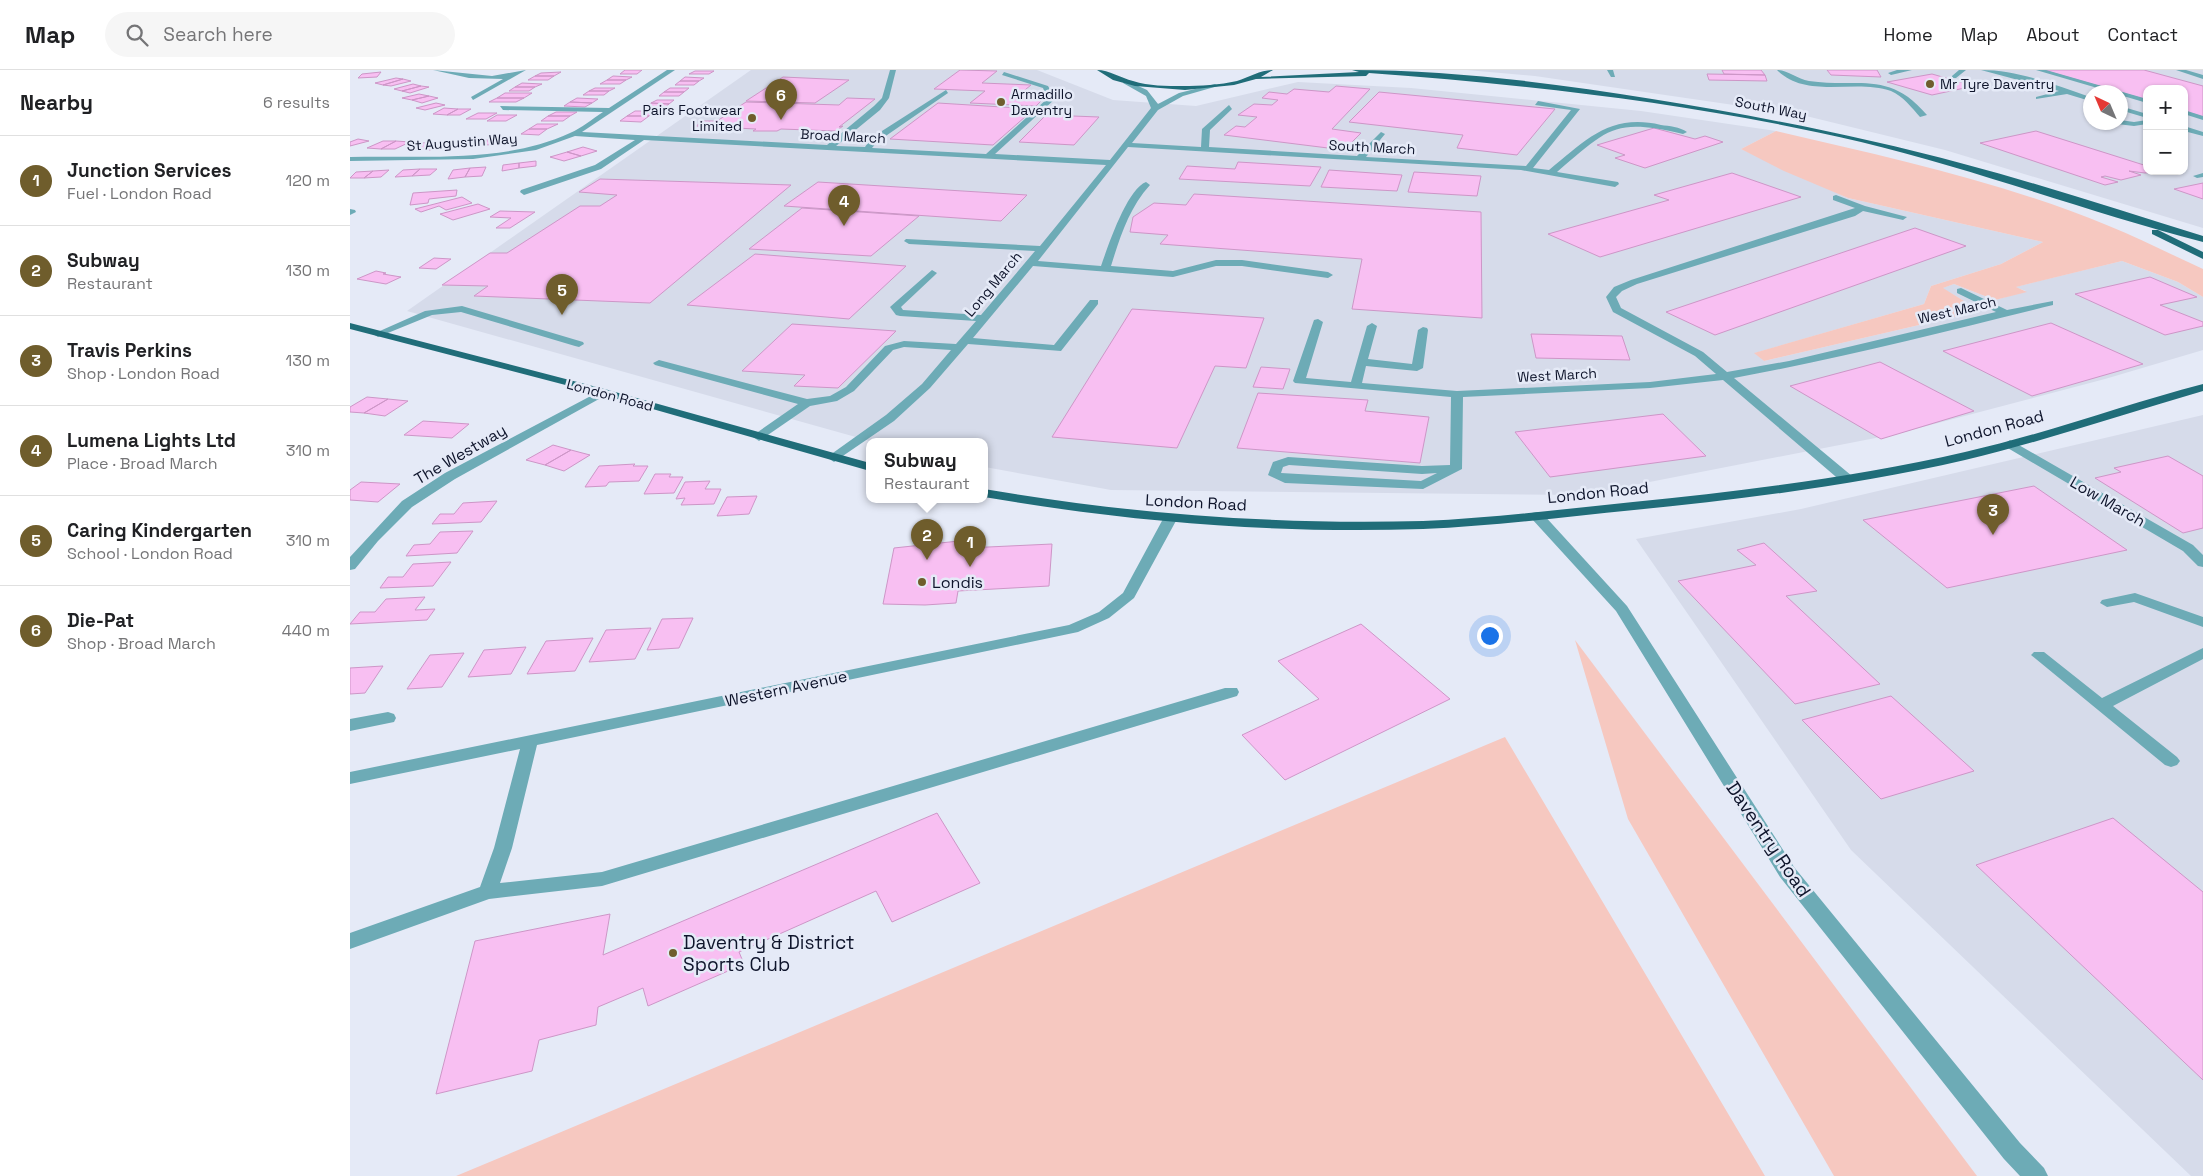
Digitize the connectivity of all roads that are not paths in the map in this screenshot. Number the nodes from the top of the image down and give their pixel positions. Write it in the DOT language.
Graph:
graph roads {
  1 [pos="436,70"];
  2 [pos="523,70"];
  3 [pos="672,70"];
  4 [pos="893,70"];
  5 [pos="1093,70"];
  6 [pos="1100,70"];
  7 [pos="1270,70"];
  8 [pos="1355,70"];
  9 [pos="1780,70"];
  10 [pos="1909,70"];
  11 [pos="1963,70"];
  12 [pos="1984,70"];
  13 [pos="2039,70"];
  14 [pos="2179,70"];
  15 [pos="1392,73"];
  16 [pos="1004,74"];
  17 [pos="1891,74"];
  18 [pos="1107,75"];
  19 [pos="510,77"];
  20 [pos="1954,77"];
  21 [pos="2203,77"];
  22 [pos="1125,82"];
  23 [pos="1237,82"];
  24 [pos="2091,85"];
  25 [pos="1214,86"];
  26 [pos="946,92"];
  27 [pos="2068,92"];
  28 [pos="2128,96"];
  29 [pos="2083,97"];
  30 [pos="473,98"];
  31 [pos="2038,98"];
  32 [pos="2143,100"];
  33 [pos="1538,103"];
  34 [pos="1229,107"];
  35 [pos="504,108"];
  36 [pos="1155,108"];
  37 [pos="610,110"];
  38 [pos="2128,110"];
  39 [pos="2188,113"];
  40 [pos="1923,115"];
  41 [pos="2143,115"];
  42 [pos="2203,118"];
  43 [pos="2128,123"];
  44 [pos="2143,123"];
  45 [pos="2188,129"];
  46 [pos="679,131"];
  47 [pos="1683,132"];
  48 [pos="727,133"];
  49 [pos="574,134"];
  50 [pos="1381,134"];
  51 [pos="2203,134"];
  52 [pos="644,137"];
  53 [pos="822,138"];
  54 [pos="840,139"];
  55 [pos="1126,145"];
  56 [pos="828,148"];
  57 [pos="867,150"];
  58 [pos="1205,150"];
  59 [pos="988,156"];
  60 [pos="1360,158"];
  61 [pos="350,159"];
  62 [pos="1112,163"];
  63 [pos="1528,169"];
  64 [pos="1551,173"];
  65 [pos="1615,184"];
  66 [pos="1146,185"];
  67 [pos="524,192"];
  68 [pos="1836,198"];
  69 [pos="1862,208"];
  70 [pos="1903,217"];
  71 [pos="2135,220"];
  72 [pos="2203,239"];
  73 [pos="909,241"];
  74 [pos="1041,249"];
  75 [pos="2203,256"];
  76 [pos="1029,263"];
  77 [pos="1105,270"];
  78 [pos="932,273"];
  79 [pos="1328,275"];
  80 [pos="1961,291"];
  81 [pos="1094,302"];
  82 [pos="2049,304"];
  83 [pos="2006,314"];
  84 [pos="983,318"];
  85 [pos="1318,322"];
  86 [pos="350,326"];
  87 [pos="1372,326"];
  88 [pos="1423,330"];
  89 [pos="378,334"];
  90 [pos="579,344"];
  91 [pos="961,344"];
  92 [pos="1362,362"];
  93 [pos="659,363"];
  94 [pos="1725,376"];
  95 [pos="1355,386"];
  96 [pos="2203,387"];
  97 [pos="604,392"];
  98 [pos="1457,394"];
  99 [pos="808,403"];
  100 [pos="759,437"];
  101 [pos="2010,444"];
  102 [pos="834,458"];
  103 [pos="866,466"];
  104 [pos="1456,468"];
  105 [pos="1847,479"];
  106 [pos="988,494"];
  107 [pos="1536,516"];
  108 [pos="1170,519"];
  109 [pos="2203,545"];
  110 [pos="2188,548"];
  111 [pos="2203,563"];
  112 [pos="350,566"];
  113 [pos="2107,603"];
  114 [pos="2203,622"];
  115 [pos="2203,653"];
  116 [pos="2039,655"];
  117 [pos="1231,692"];
  118 [pos="2102,705"];
  119 [pos="388,718"];
  120 [pos="350,725"];
  121 [pos="530,741"];
  122 [pos="2171,761"];
  123 [pos="350,778"];
  124 [pos="488,892"];
  125 [pos="350,941"];
  126 [pos="2036,1176"];
  1 -- 19 [label="street"];
  2 -- 19 [label="street"];
  3 -- 37 [label="street"];
  4 -- 54 [label="street"];
  5 -- 18 [label="main road"];
  6 -- 18 [label="main road"];
  7 -- 23 [label="main road"];
  8 -- 15 [label="main road, South Way"];
  9 -- 40 [label="street"];
  10 -- 17 [label="street"];
  11 -- 20 [label="street"];
  12 -- 27 [label="street"];
  13 -- 24 [label="street"];
  14 -- 21 [label="street"];
  15 -- 23 [label="main road, South Way"];
  15 -- 71 [label="main road, South Way"];
  16 -- 59 [label="street"];
  18 -- 22 [label="main road"];
  19 -- 30 [label="street"];
  22 -- 25 [label="main road"];
  22 -- 36 [label="street"];
  23 -- 25 [label="main road"];
  25 -- 36 [label="street, Long March"];
  26 -- 57 [label="street"];
  27 -- 29 [label="street"];
  27 -- 31 [label="street"];
  28 -- 32 [label="street"];
  33 -- 63 [label="street"];
  34 -- 58 [label="street"];
  35 -- 37 [label="street"];
  36 -- 55 [label="street, Long March"];
  37 -- 49 [label="street"];
  38 -- 41 [label="street"];
  39 -- 42 [label="street"];
  43 -- 44 [label="street"];
  45 -- 51 [label="street"];
  46 -- 48 [label="street"];
  47 -- 64 [label="street"];
  49 -- 52 [label="street, Broad March"];
  49 -- 61 [label="street, St Augustin Way"];
  50 -- 60 [label="street"];
  52 -- 56 [label="street, Broad March"];
  52 -- 67 [label="street"];
  53 -- 54 [label="street"];
  54 -- 56 [label="street"];
  55 -- 58 [label="street, South March"];
  55 -- 62 [label="street, Long March"];
  56 -- 57 [label="street, Broad March"];
  57 -- 59 [label="street, Broad March"];
  58 -- 60 [label="street, South March"];
  59 -- 62 [label="street, Broad March"];
  60 -- 63 [label="street, South March"];
  62 -- 74 [label="street, Long March"];
  63 -- 64 [label="street, South March"];
  64 -- 65 [label="street, South March"];
  66 -- 77 [label="street"];
  68 -- 69 [label="street"];
  69 -- 70 [label="street"];
  69 -- 94 [label="street"];
  71 -- 72 [label="main road, South Way"];
  71 -- 75 [label="main road, South Way"];
  73 -- 74 [label="street"];
  74 -- 76 [label="street, Long March"];
  76 -- 77 [label="street"];
  76 -- 84 [label="street, Long March"];
  77 -- 79 [label="street"];
  78 -- 84 [label="street"];
  80 -- 83 [label="street"];
  81 -- 91 [label="street"];
  82 -- 83 [label="street, West March"];
  83 -- 94 [label="street, West March"];
  84 -- 91 [label="street, Long March"];
  85 -- 95 [label="street, West March"];
  86 -- 89 [label="main road, London Road"];
  87 -- 92 [label="street"];
  88 -- 92 [label="street"];
  89 -- 90 [label="street"];
  89 -- 97 [label="main road, London Road"];
  91 -- 99 [label="street"];
  91 -- 102 [label="street, Long March"];
  92 -- 95 [label="street"];
  93 -- 99 [label="street"];
  94 -- 98 [label="street, West March"];
  94 -- 105 [label="street"];
  95 -- 98 [label="street, West March"];
  96 -- 101 [label="main road, London Road"];
  97 -- 100 [label="main road, London Road"];
  97 -- 112 [label="street, The Westway"];
  98 -- 104 [label="street"];
  99 -- 100 [label="street"];
  100 -- 102 [label="main road, London Road"];
  101 -- 105 [label="main road, London Road"];
  101 -- 110 [label="street, Low March"];
  102 -- 103 [label="main road, London Road"];
  104 -- 104 [label="street"];
  105 -- 107 [label="main road, London Road"];
  106 -- 108 [label="main road, London Road"];
  107 -- 108 [label="main road, London Road"];
  107 -- 126 [label="street, Daventry Road"];
  108 -- 121 [label="street, Western Avenue"];
  109 -- 110 [label="street"];
  110 -- 111 [label="street, Low March"];
  113 -- 114 [label="street"];
  115 -- 118 [label="street"];
  116 -- 118 [label="street"];
  117 -- 124 [label="street"];
  118 -- 122 [label="street"];
  119 -- 120 [label="street"];
  121 -- 123 [label="street, Western Avenue"];
  121 -- 124 [label="street"];
  124 -- 125 [label="street"];
}
